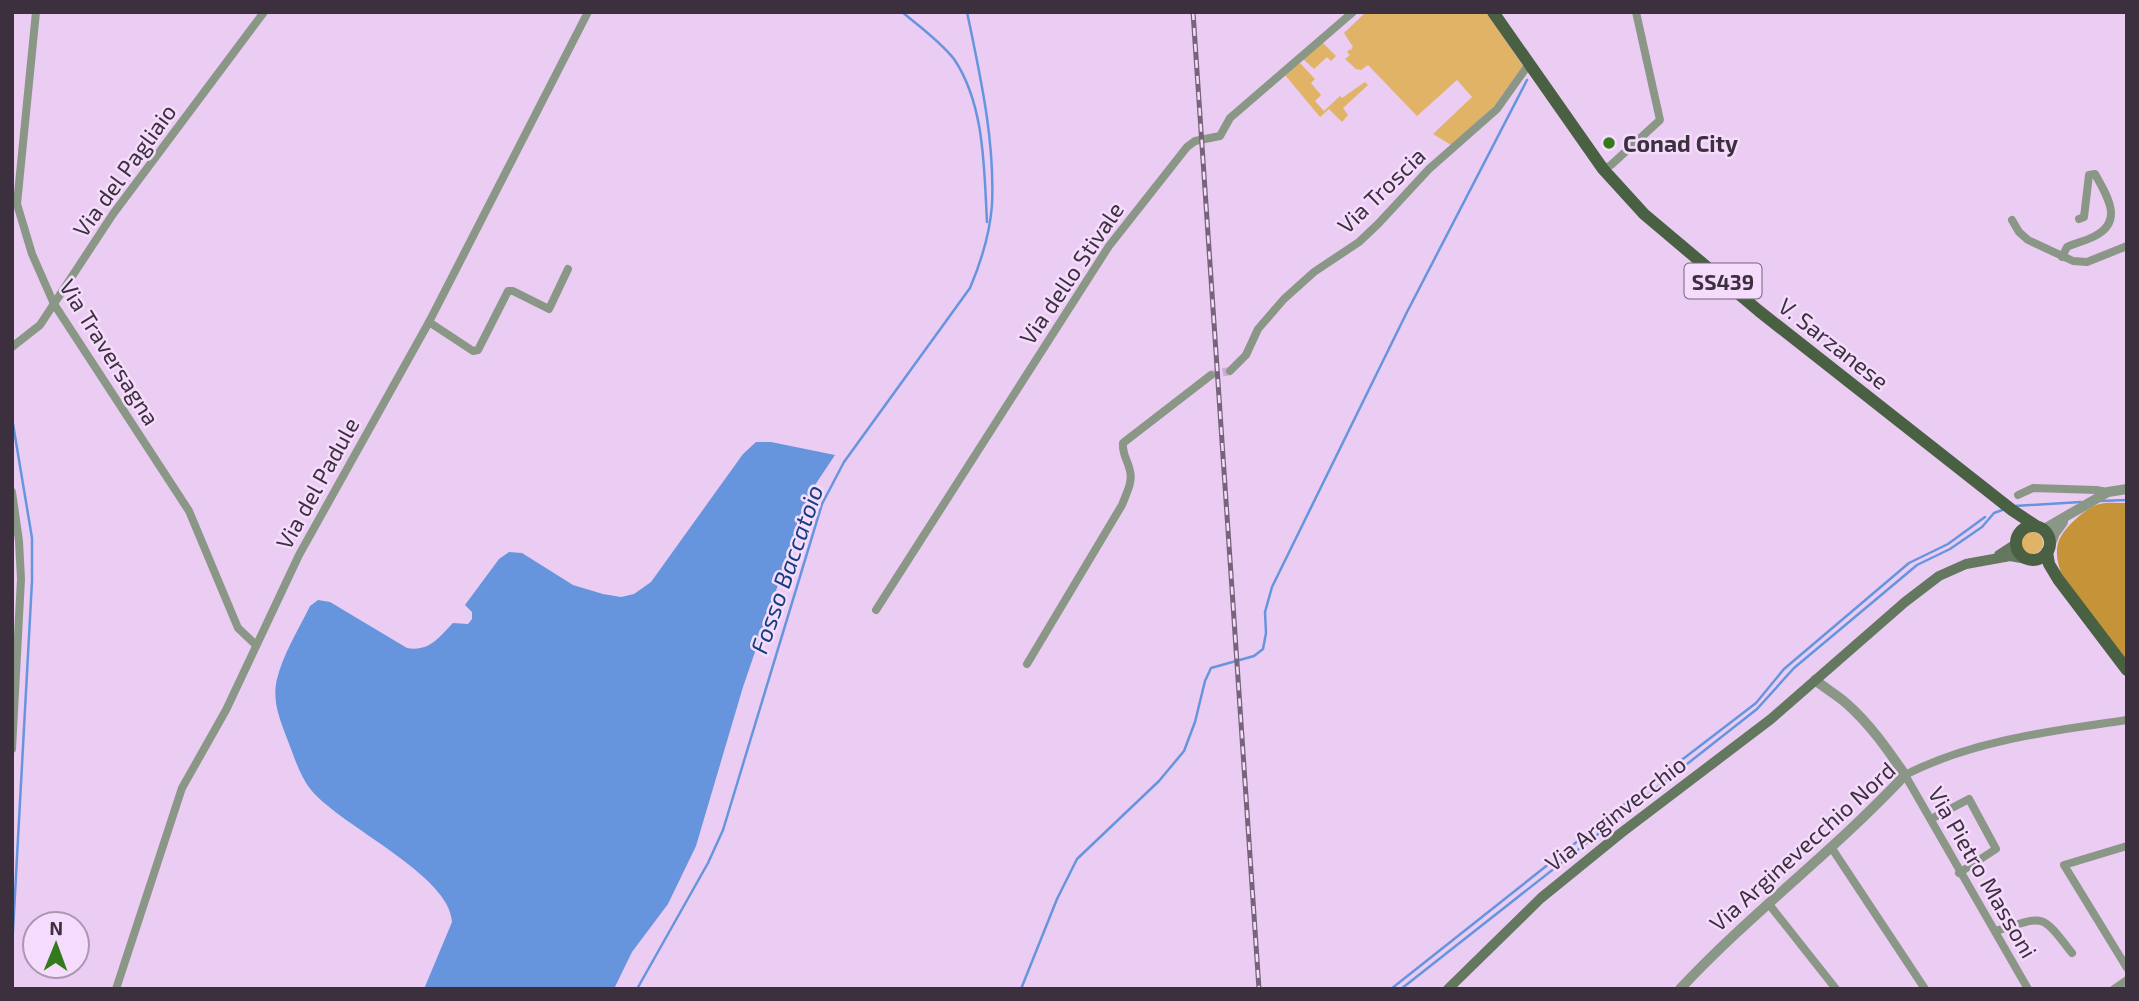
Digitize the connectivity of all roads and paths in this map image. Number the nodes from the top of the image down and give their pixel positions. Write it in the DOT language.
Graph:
graph roads {
  1 [pos="36,12"];
  2 [pos="264,12"];
  3 [pos="588,12"];
  4 [pos="1353,12"];
  5 [pos="1493,12"];
  6 [pos="1636,12"];
  7 [pos="1529,64"];
  8 [pos="1603,169"];
  9 [pos="2012,219"];
  10 [pos="2079,219"];
  11 [pos="2127,246"];
  12 [pos="2062,257"];
  13 [pos="568,269"];
  14 [pos="54,304"];
  15 [pos="429,323"];
  16 [pos="12,347"];
  17 [pos="1230,371"];
  18 [pos="1211,374"];
  19 [pos="2127,489"];
  20 [pos="12,492"];
  21 [pos="2108,492"];
  22 [pos="2018,495"];
  23 [pos="2007,506"];
  24 [pos="2066,518"];
  25 [pos="2040,528"];
  26 [pos="2017,539"];
  27 [pos="2040,554"];
  28 [pos="1993,558"];
  29 [pos="876,610"];
  30 [pos="255,644"];
  31 [pos="1027,664"];
  32 [pos="2127,670"];
  33 [pos="1815,680"];
  34 [pos="2127,720"];
  35 [pos="12,749"];
  36 [pos="1905,775"];
  37 [pos="1931,819"];
  38 [pos="2127,846"];
  39 [pos="1831,848"];
  40 [pos="1959,873"];
  41 [pos="1768,903"];
  42 [pos="1996,931"];
  43 [pos="2072,953"];
  44 [pos="2127,968"];
  45 [pos="2127,980"];
  46 [pos="116,989"];
  47 [pos="1448,989"];
  48 [pos="1680,989"];
  49 [pos="1836,989"];
  50 [pos="1925,989"];
  51 [pos="2028,989"];
  52 [pos="2114,989"];
  1 -- 14 [label="street, Via Traversagna"];
  2 -- 14 [label="street, Via del Pagliaio"];
  3 -- 15 [label="street, Via del Padule"];
  4 -- 29 [label="street, Via dello Stivale"];
  5 -- 7 [label="main road, V. Sarzanese / SS439"];
  6 -- 8 [label="street"];
  7 -- 8 [label="main road, V. Sarzanese / SS439"];
  7 -- 17 [label="street, Via Troscia"];
  8 -- 23 [label="main road, V. Sarzanese / SS439"];
  9 -- 12 [label="street"];
  10 -- 12 [label="street"];
  11 -- 12 [label="street"];
  13 -- 15 [label="street"];
  14 -- 16 [label="street, Via del Pagliaio"];
  14 -- 30 [label="street, Via Traversagna"];
  15 -- 30 [label="street, Via del Padule"];
  18 -- 31 [label="street"];
  19 -- 21 [label="street"];
  20 -- 35 [label="street"];
  21 -- 22 [label="street"];
  21 -- 24 [label="street"];
  23 -- 25 [label="main road, SS439"];
  23 -- 26 [label="main road"];
  24 -- 25 [label="street"];
  24 -- 27 [label="street"];
  25 -- 26 [label="main road"];
  25 -- 27 [label="main road"];
  26 -- 27 [label="main road"];
  26 -- 28 [label="main road"];
  27 -- 28 [label="main road"];
  27 -- 32 [label="main road"];
  28 -- 33 [label="main road, Via Arginvecchio"];
  30 -- 46 [label="street, Via del Padule"];
  33 -- 36 [label="street"];
  33 -- 47 [label="main road, Via Arginvecchio"];
  34 -- 36 [label="street, Via Arginevecchio Nord"];
  36 -- 37 [label="street, Via Pietro Massoni"];
  36 -- 39 [label="street, Via Arginevecchio Nord"];
  37 -- 40 [label="street, Via Pietro Massoni"];
  37 -- 40 [label="street"];
  38 -- 44 [label="street"];
  39 -- 41 [label="street, Via Arginevecchio Nord"];
  39 -- 50 [label="street"];
  40 -- 42 [label="street, Via Pietro Massoni"];
  41 -- 48 [label="street, Via Arginevecchio Nord"];
  41 -- 49 [label="street"];
  42 -- 43 [label="street"];
  42 -- 51 [label="street, Via Pietro Massoni"];
  45 -- 52 [label="street"];
}
